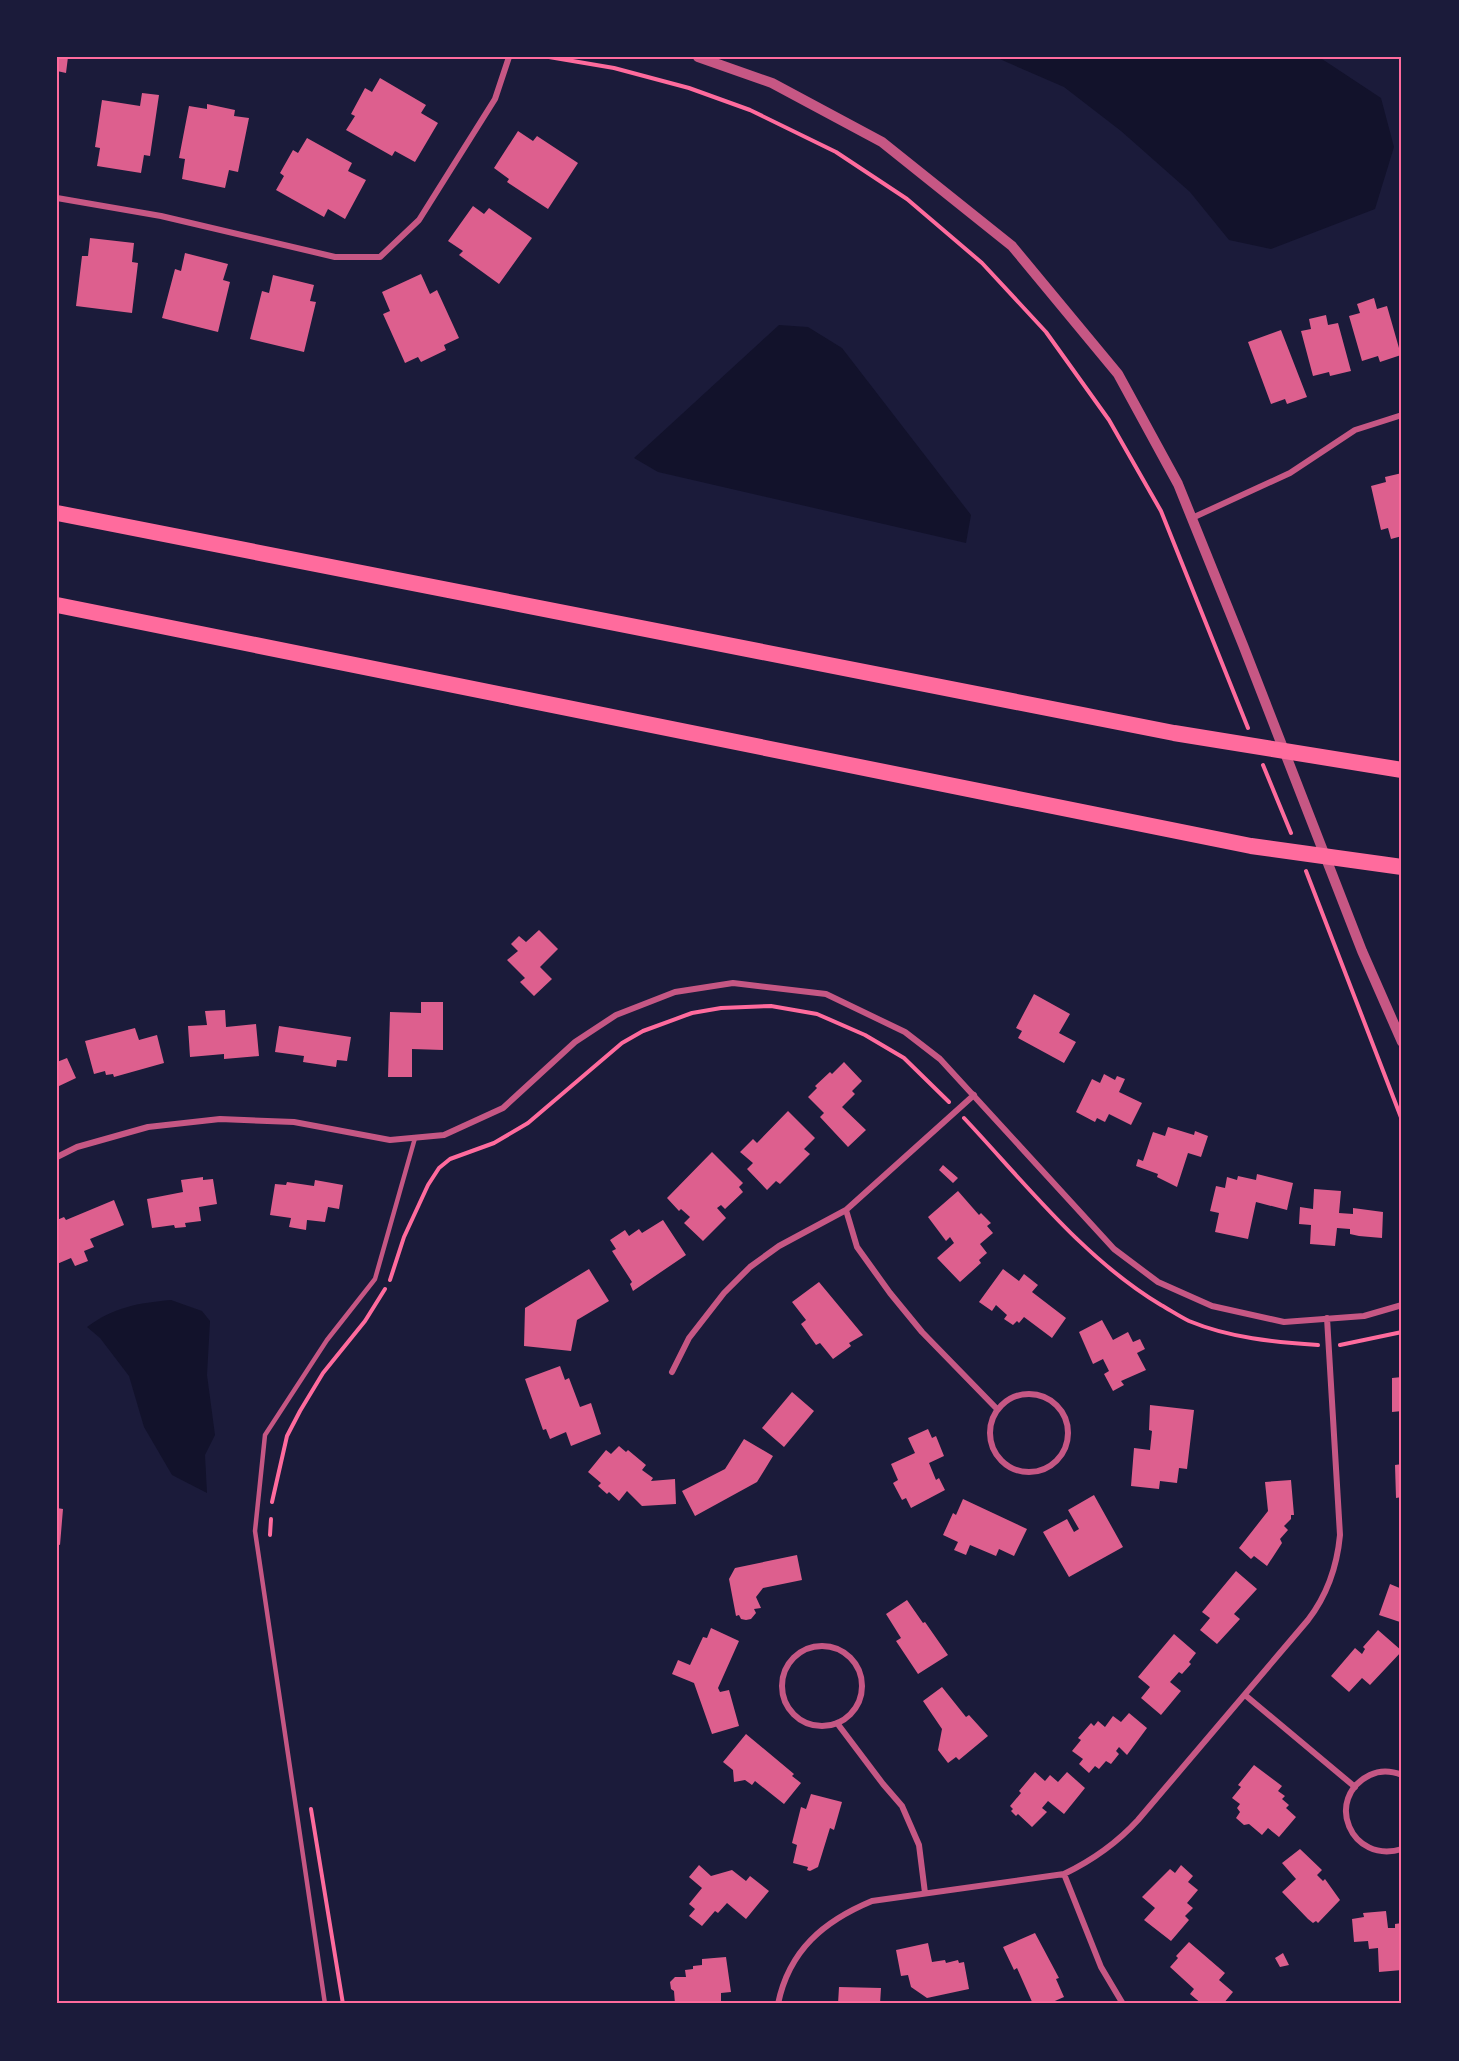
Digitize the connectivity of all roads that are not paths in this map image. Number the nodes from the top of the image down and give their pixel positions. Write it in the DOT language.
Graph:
graph roads {
  1 [pos="509,57"];
  2 [pos="698,57"];
  3 [pos="57,198"];
  4 [pos="1402,416"];
  5 [pos="57,513"];
  6 [pos="1192,518"];
  7 [pos="57,605"];
  8 [pos="1402,770"];
  9 [pos="1402,867"];
  10 [pos="1402,1042"];
  11 [pos="974,1095"];
  12 [pos="415,1138"];
  13 [pos="57,1157"];
  14 [pos="846,1210"];
  15 [pos="1402,1305"];
  16 [pos="1327,1318"];
  17 [pos="672,1372"];
  18 [pos="998,1409"];
  19 [pos="1245,1695"];
  20 [pos="837,1723"];
  21 [pos="1402,1775"];
  22 [pos="1355,1787"];
  23 [pos="1402,1849"];
  24 [pos="1064,1874"];
  25 [pos="925,1893"];
  26 [pos="325,2004"];
  27 [pos="778,2004"];
  28 [pos="1123,2004"];
  1 -- 3 [label="street"];
  2 -- 6 [label="street"];
  4 -- 6 [label="street"];
  5 -- 8 [label="highway"];
  6 -- 10 [label="street"];
  7 -- 9 [label="highway"];
  11 -- 12 [label="street"];
  11 -- 14 [label="street"];
  11 -- 16 [label="street"];
  12 -- 13 [label="street"];
  12 -- 26 [label="lane"];
  14 -- 17 [label="street"];
  14 -- 18 [label="street"];
  15 -- 16 [label="street"];
  16 -- 19 [label="street"];
  18 -- 18 [label="street"];
  19 -- 22 [label="street"];
  19 -- 24 [label="street"];
  20 -- 20 [label="street"];
  20 -- 25 [label="street"];
  21 -- 22 [label="street"];
  22 -- 23 [label="street"];
  24 -- 25 [label="street"];
  24 -- 28 [label="street"];
  25 -- 27 [label="street"];
}
